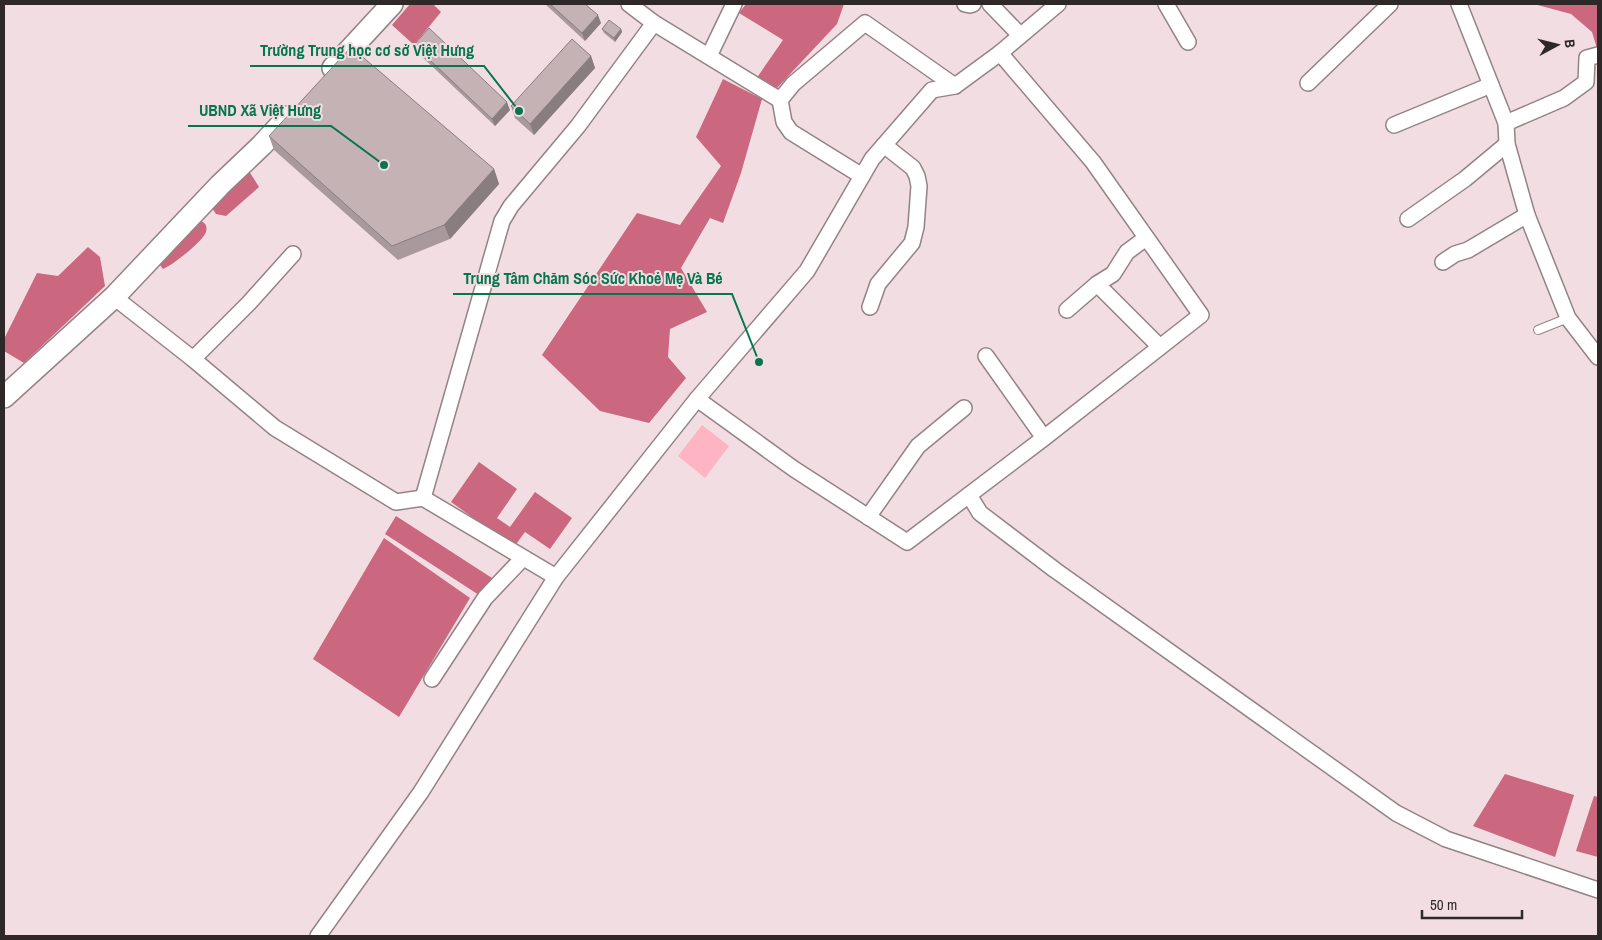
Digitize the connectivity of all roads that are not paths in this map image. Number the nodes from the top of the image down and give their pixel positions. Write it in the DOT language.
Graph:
graph roads {
  1 [pos="392,4"];
  2 [pos="629,4"];
  3 [pos="734,4"];
  4 [pos="965,4"];
  5 [pos="972,4"];
  6 [pos="990,4"];
  7 [pos="1058,4"];
  8 [pos="1166,4"];
  9 [pos="1389,4"];
  10 [pos="1459,4"];
  11 [pos="654,23"];
  12 [pos="1020,35"];
  13 [pos="1188,42"];
  14 [pos="1000,53"];
  15 [pos="709,56"];
  16 [pos="1593,57"];
  17 [pos="320,82"];
  18 [pos="1308,82"];
  19 [pos="1491,85"];
  20 [pos="955,86"];
  21 [pos="780,100"];
  22 [pos="300,103"];
  23 [pos="1506,123"];
  24 [pos="1394,125"];
  25 [pos="1506,144"];
  26 [pos="884,145"];
  27 [pos="862,176"];
  28 [pos="1527,215"];
  29 [pos="1408,219"];
  30 [pos="1146,238"];
  31 [pos="293,254"];
  32 [pos="1444,262"];
  33 [pos="1097,284"];
  34 [pos="114,297"];
  35 [pos="870,307"];
  36 [pos="1066,310"];
  37 [pos="1568,318"];
  38 [pos="1538,330"];
  39 [pos="1160,348"];
  40 [pos="986,356"];
  41 [pos="1598,356"];
  42 [pos="192,359"];
  43 [pos="6,391"];
  44 [pos="698,399"];
  45 [pos="964,408"];
  46 [pos="1044,438"];
  47 [pos="969,495"];
  48 [pos="423,498"];
  49 [pos="868,517"];
  50 [pos="524,558"];
  51 [pos="556,577"];
  52 [pos="432,679"];
  53 [pos="1598,890"];
  54 [pos="318,936"];
  1 -- 17 [label="main road"];
  2 -- 11 [label="street"];
  3 -- 15 [label="street"];
  4 -- 5 [label="street"];
  6 -- 12 [label="street"];
  7 -- 12 [label="street"];
  8 -- 13 [label="street"];
  9 -- 18 [label="street"];
  10 -- 19 [label="street"];
  11 -- 15 [label="street"];
  11 -- 48 [label="street"];
  12 -- 14 [label="street"];
  14 -- 20 [label="street"];
  14 -- 30 [label="street"];
  15 -- 21 [label="street"];
  16 -- 23 [label="street"];
  19 -- 23 [label="street"];
  19 -- 24 [label="street"];
  20 -- 21 [label="street"];
  20 -- 26 [label="street"];
  21 -- 27 [label="street"];
  22 -- 34 [label="main road"];
  23 -- 25 [label="street"];
  25 -- 28 [label="street"];
  25 -- 29 [label="street"];
  26 -- 27 [label="street"];
  26 -- 35 [label="street"];
  27 -- 44 [label="street"];
  28 -- 32 [label="street"];
  28 -- 37 [label="street"];
  30 -- 33 [label="street"];
  30 -- 39 [label="street"];
  31 -- 42 [label="street"];
  33 -- 36 [label="street"];
  33 -- 39 [label="street"];
  34 -- 42 [label="street"];
  34 -- 43 [label="main road"];
  37 -- 38 [label="lane"];
  37 -- 41 [label="street"];
  39 -- 46 [label="street"];
  40 -- 46 [label="street"];
  42 -- 48 [label="street"];
  44 -- 49 [label="street"];
  44 -- 51 [label="street"];
  45 -- 49 [label="street"];
  46 -- 47 [label="street"];
  47 -- 49 [label="street"];
  47 -- 53 [label="street"];
  48 -- 50 [label="street"];
  50 -- 51 [label="street"];
  50 -- 52 [label="street"];
  51 -- 54 [label="street"];
}
